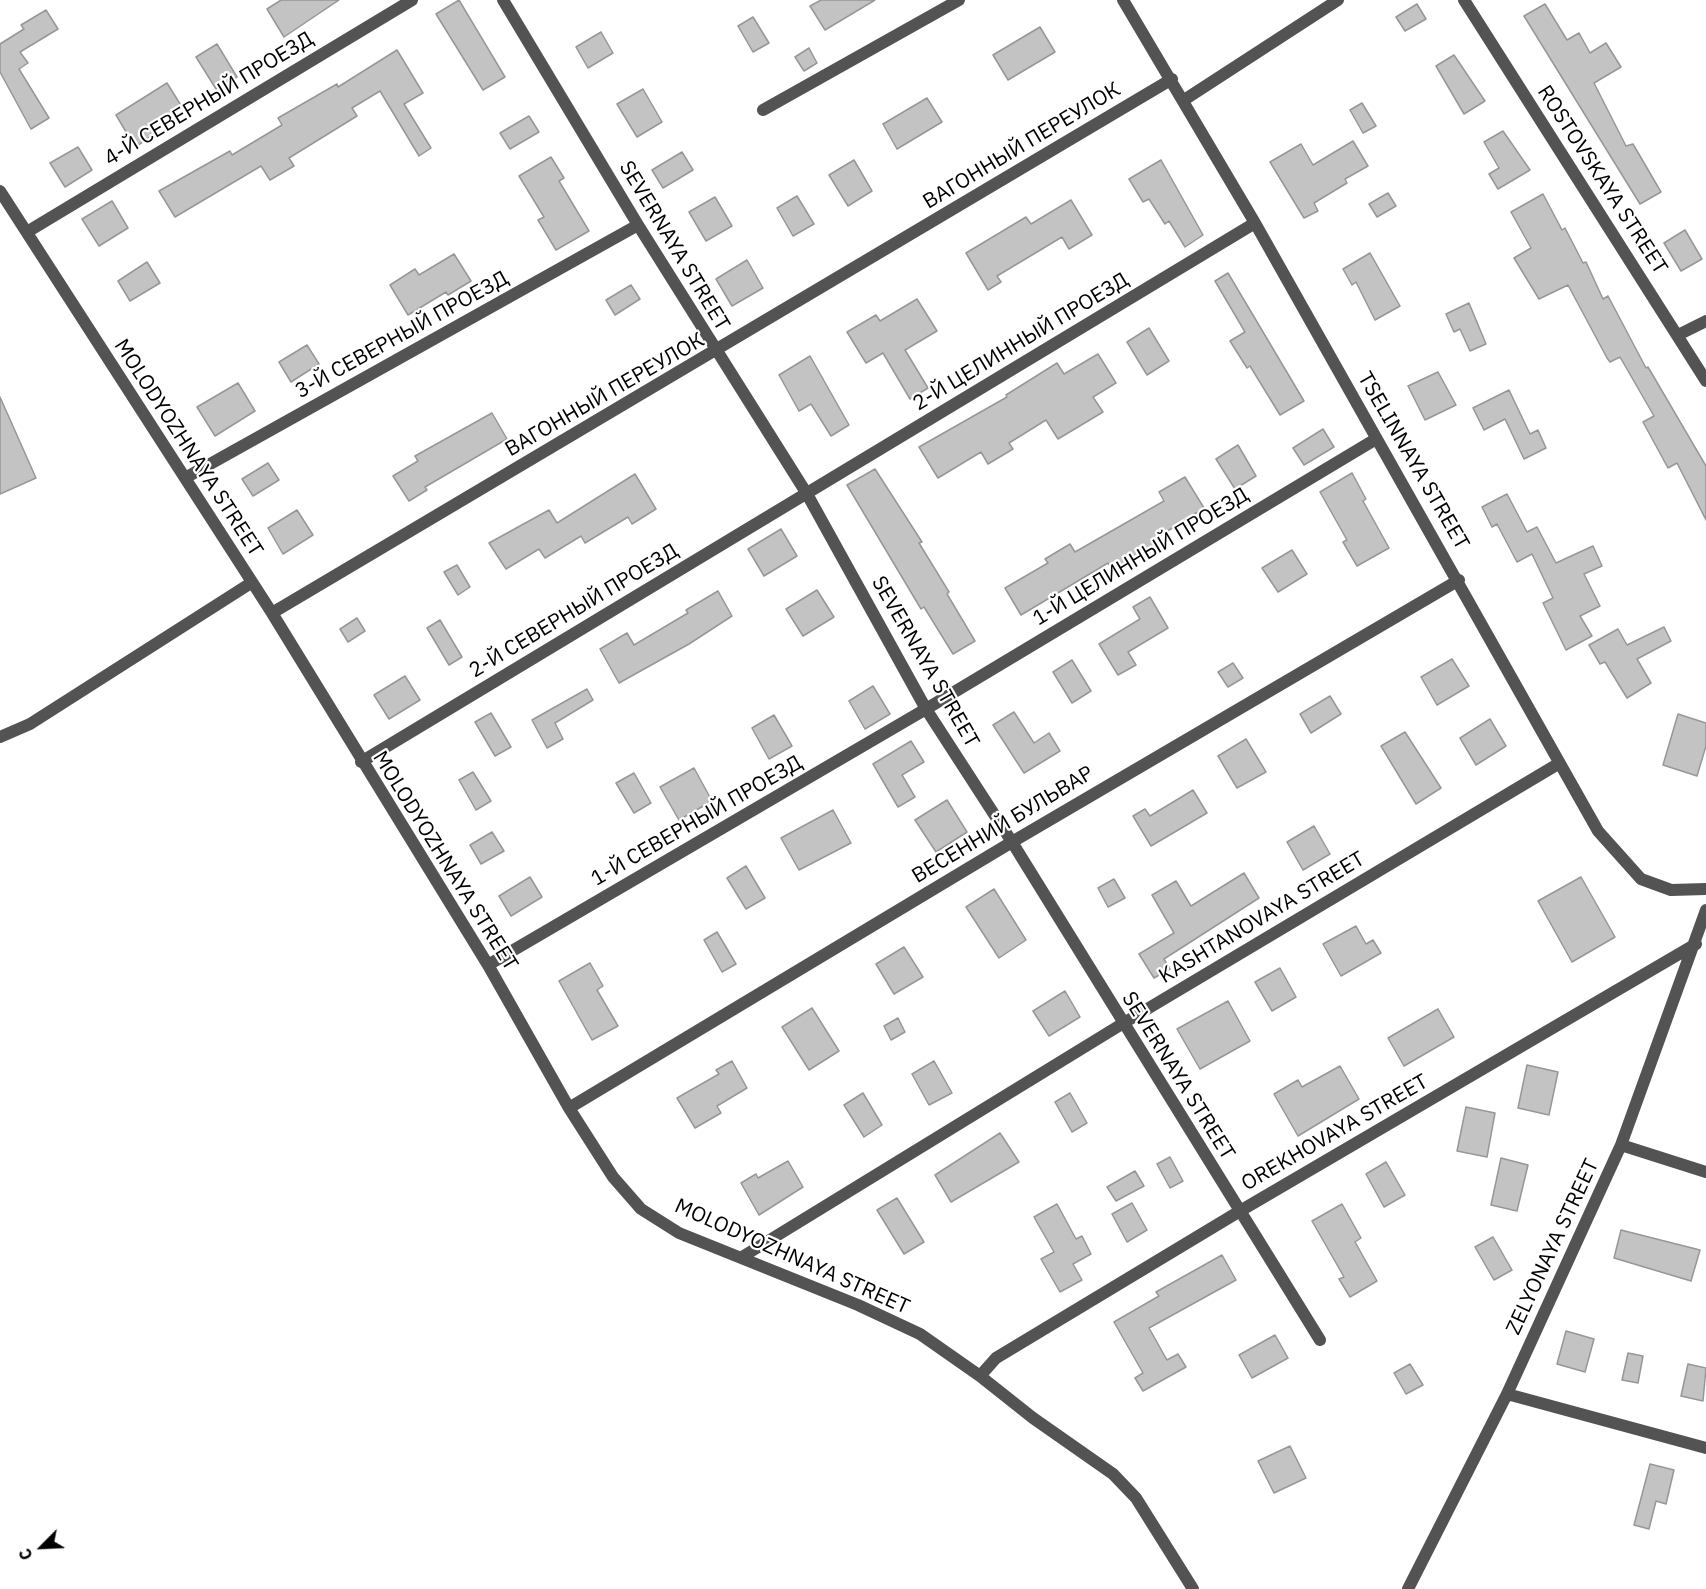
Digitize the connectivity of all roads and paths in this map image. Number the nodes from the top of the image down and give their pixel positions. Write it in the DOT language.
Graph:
graph roads {
  1 [pos="412,0"];
  2 [pos="503,0"];
  3 [pos="958,0"];
  4 [pos="1123,0"];
  5 [pos="1338,0"];
  6 [pos="1464,0"];
  7 [pos="1172,79"];
  8 [pos="1184,100"];
  9 [pos="763,110"];
  10 [pos="0,191"];
  11 [pos="1255,223"];
  12 [pos="638,225"];
  13 [pos="27,232"];
  14 [pos="1706,321"];
  15 [pos="1678,335"];
  16 [pos="716,352"];
  17 [pos="1706,381"];
  18 [pos="1376,439"];
  19 [pos="185,478"];
  20 [pos="807,494"];
  21 [pos="1458,580"];
  22 [pos="251,582"];
  23 [pos="272,613"];
  24 [pos="926,709"];
  25 [pos="0,737"];
  26 [pos="361,762"];
  27 [pos="1558,764"];
  28 [pos="1012,842"];
  29 [pos="1706,889"];
  30 [pos="1706,910"];
  31 [pos="1696,944"];
  32 [pos="488,965"];
  33 [pos="1122,1024"];
  34 [pos="569,1108"];
  35 [pos="1621,1145"];
  36 [pos="1706,1172"];
  37 [pos="1240,1211"];
  38 [pos="742,1257"];
  39 [pos="1320,1340"];
  40 [pos="980,1376"];
  41 [pos="1508,1394"];
  42 [pos="1706,1448"];
  43 [pos="1193,1589"];
  44 [pos="1408,1589"];
  1 -- 13 [label="street, 4-Й СЕВЕРНЫЙ ПРОЕЗД"];
  2 -- 12 [label="street, SEVERNAYA STREET"];
  3 -- 9 [label="street"];
  4 -- 7 [label="street, TSELINNAYA STREET"];
  5 -- 8 [label="street"];
  6 -- 15 [label="street, ROSTOVSKAYA STREET"];
  7 -- 8 [label="street, TSELINNAYA STREET"];
  7 -- 16 [label="street, ВАГОННЫЙ ПЕРЕУЛОК"];
  8 -- 11 [label="street, TSELINNAYA STREET"];
  10 -- 13 [label="street, MOLODYOZHNAYA STREET"];
  11 -- 18 [label="street, TSELINNAYA STREET"];
  11 -- 20 [label="street, 2-Й ЦЕЛИННЫЙ ПРОЕЗД"];
  12 -- 16 [label="street, SEVERNAYA STREET"];
  12 -- 19 [label="street, 3-Й СЕВЕРНЫЙ ПРОЕЗД"];
  13 -- 19 [label="street, MOLODYOZHNAYA STREET"];
  14 -- 15 [label="street"];
  15 -- 17 [label="street, ROSTOVSKAYA STREET"];
  16 -- 20 [label="street, SEVERNAYA STREET"];
  16 -- 23 [label="street, ВАГОННЫЙ ПЕРЕУЛОК"];
  18 -- 21 [label="street, TSELINNAYA STREET"];
  18 -- 24 [label="street, 1-Й ЦЕЛИННЫЙ ПРОЕЗД"];
  19 -- 22 [label="street, MOLODYOZHNAYA STREET"];
  20 -- 24 [label="street, SEVERNAYA STREET"];
  20 -- 26 [label="street, 2-Й СЕВЕРНЫЙ ПРОЕЗД"];
  21 -- 27 [label="street, TSELINNAYA STREET"];
  21 -- 28 [label="street, ВЕСЕННИЙ БУЛЬВАР"];
  22 -- 23 [label="street, MOLODYOZHNAYA STREET"];
  22 -- 25 [label="street"];
  23 -- 26 [label="street, MOLODYOZHNAYA STREET"];
  24 -- 28 [label="street, SEVERNAYA STREET"];
  24 -- 32 [label="street, 1-Й СЕВЕРНЫЙ ПРОЕЗД"];
  26 -- 32 [label="street, MOLODYOZHNAYA STREET"];
  27 -- 29 [label="street, TSELINNAYA STREET"];
  27 -- 33 [label="street, KASHTANOVAYA STREET"];
  28 -- 33 [label="street, SEVERNAYA STREET"];
  28 -- 34 [label="street, ВЕСЕННИЙ БУЛЬВАР"];
  30 -- 31 [label="street, ZELYONAYA STREET"];
  31 -- 35 [label="street, ZELYONAYA STREET"];
  31 -- 37 [label="street, OREKHOVAYA STREET"];
  32 -- 34 [label="street, MOLODYOZHNAYA STREET"];
  33 -- 37 [label="street, SEVERNAYA STREET"];
  33 -- 38 [label="street, KASHTANOVAYA STREET"];
  34 -- 38 [label="street, MOLODYOZHNAYA STREET"];
  35 -- 36 [label="street"];
  35 -- 41 [label="street, ZELYONAYA STREET"];
  37 -- 39 [label="street, SEVERNAYA STREET"];
  37 -- 40 [label="street, OREKHOVAYA STREET"];
  38 -- 40 [label="street, MOLODYOZHNAYA STREET"];
  40 -- 43 [label="street, MOLODYOZHNAYA STREET"];
  41 -- 42 [label="street"];
  41 -- 44 [label="street, ZELYONAYA STREET"];
}
